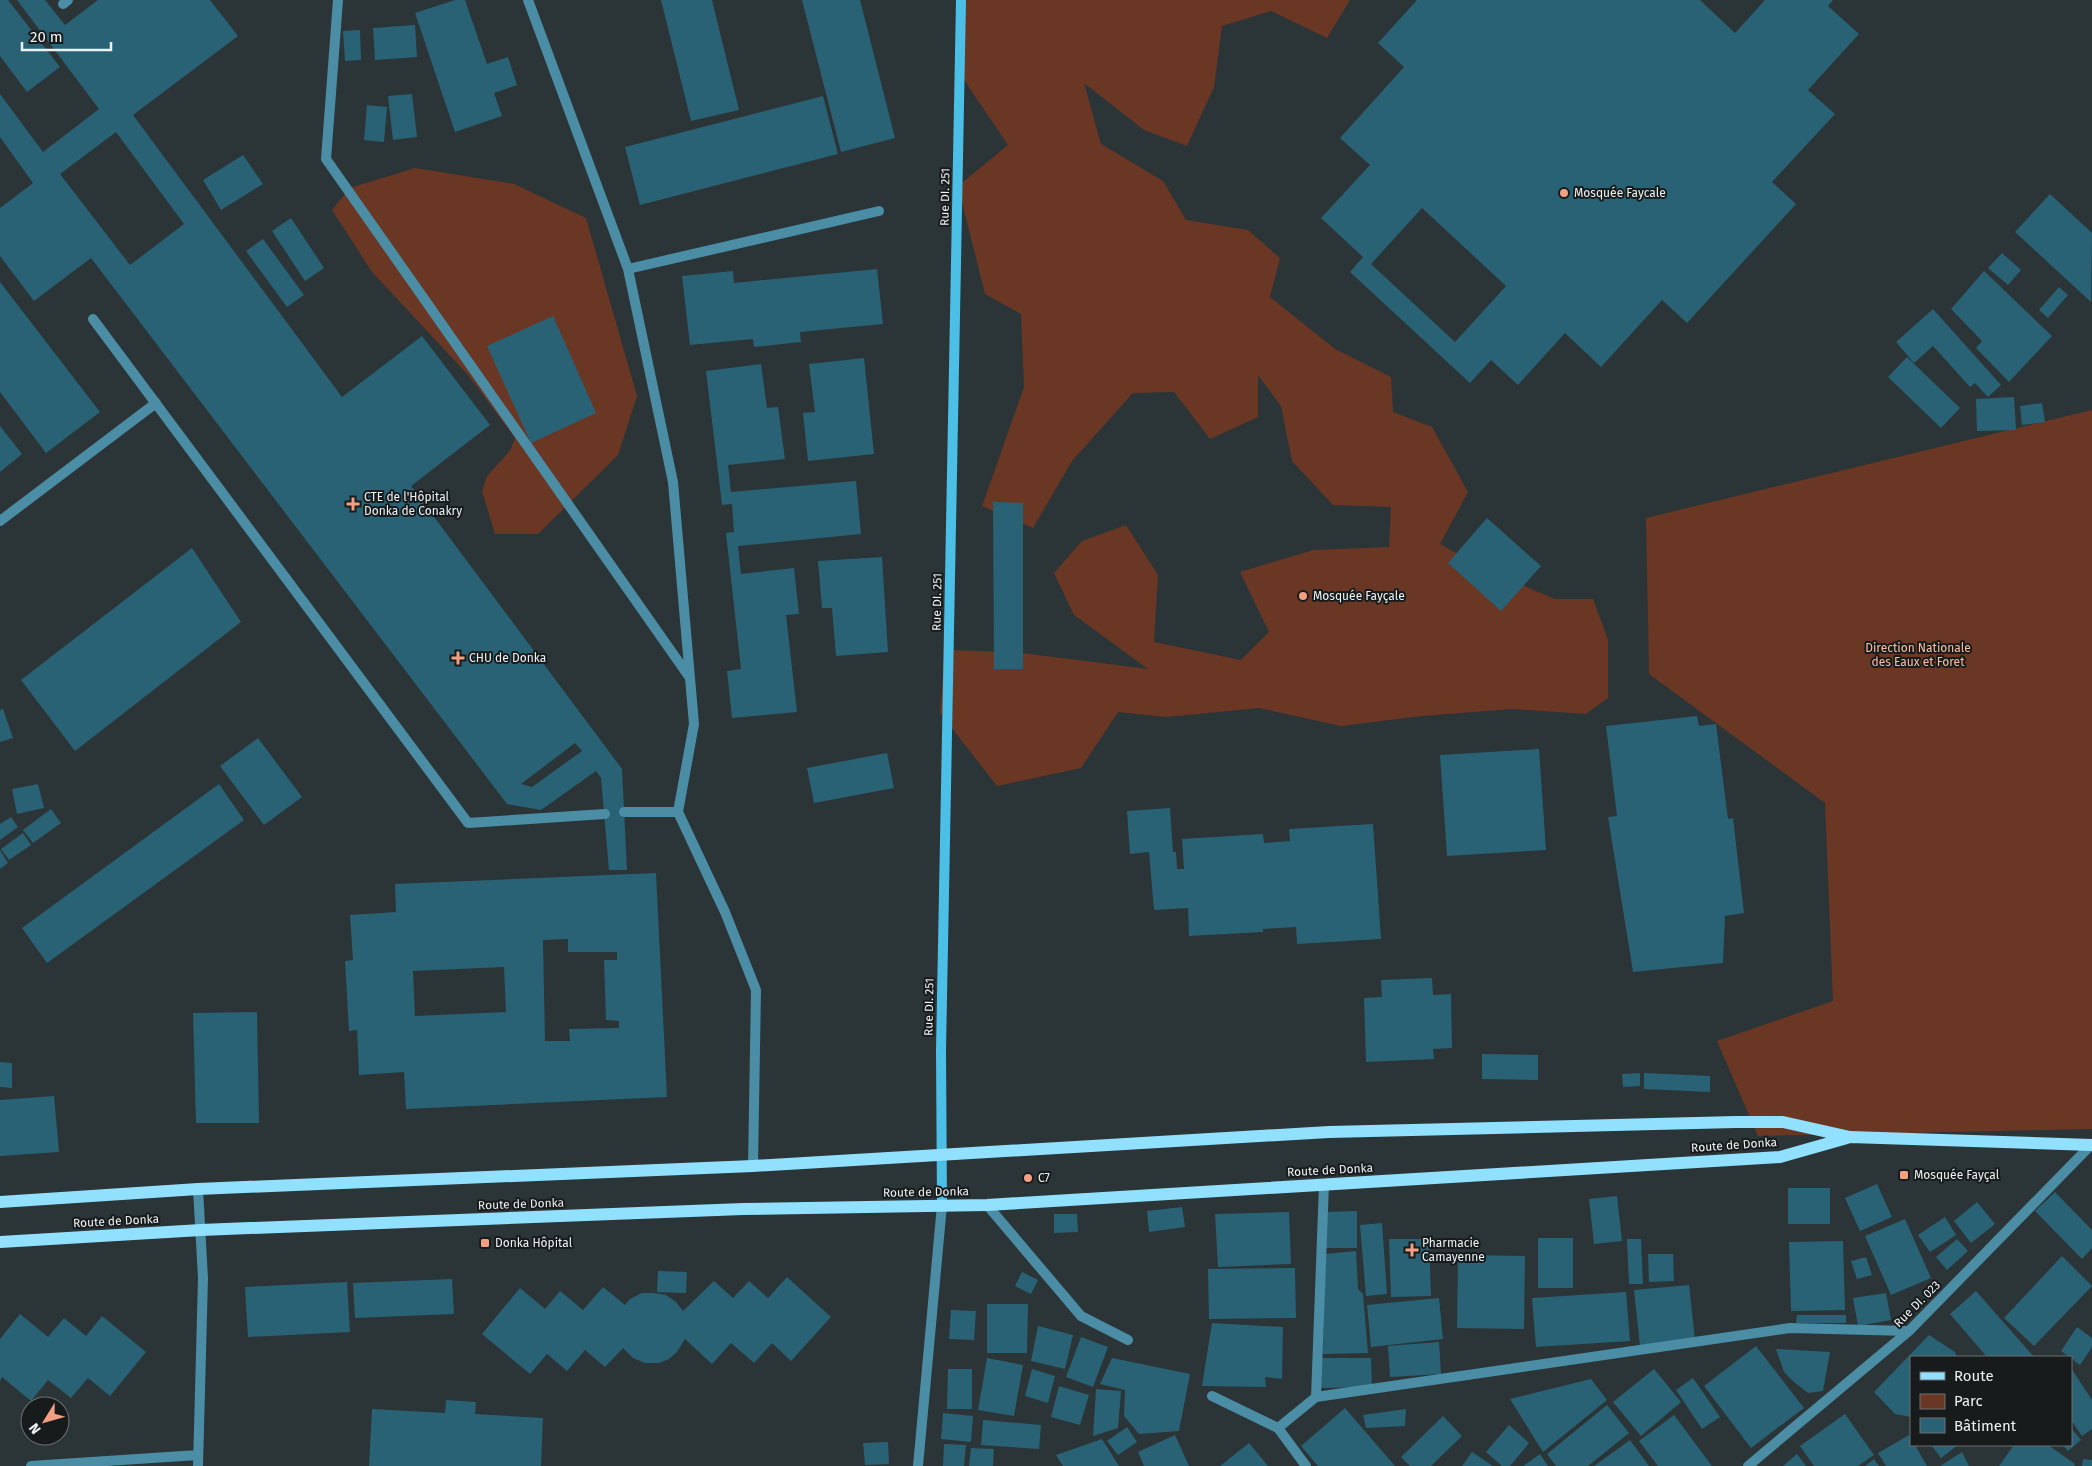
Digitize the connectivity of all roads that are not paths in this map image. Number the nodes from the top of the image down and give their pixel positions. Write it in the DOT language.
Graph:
graph roads {
  1 [pos="338,0"];
  2 [pos="528,0"];
  3 [pos="962,0"];
  4 [pos="879,211"];
  5 [pos="628,269"];
  6 [pos="93,319"];
  7 [pos="156,403"];
  8 [pos="0,521"];
  9 [pos="690,679"];
  10 [pos="624,812"];
  11 [pos="678,812"];
  12 [pos="605,814"];
  13 [pos="1850,1138"];
  14 [pos="2091,1146"];
  15 [pos="942,1155"];
  16 [pos="753,1166"];
  17 [pos="1324,1184"];
  18 [pos="198,1189"];
  19 [pos="0,1202"];
  20 [pos="987,1204"];
  21 [pos="942,1205"];
  22 [pos="200,1230"];
  23 [pos="0,1242"];
  24 [pos="1909,1331"];
  25 [pos="1128,1340"];
  26 [pos="1212,1396"];
  27 [pos="1316,1397"];
  28 [pos="1278,1428"];
  29 [pos="198,1461"];
  30 [pos="31,1466"];
  31 [pos="918,1466"];
  32 [pos="1306,1466"];
  33 [pos="1748,1466"];
  1 -- 9 [label="street"];
  2 -- 5 [label="street"];
  3 -- 15 [label="main road, Rue DI. 251"];
  4 -- 5 [label="street"];
  5 -- 9 [label="street"];
  6 -- 7 [label="street"];
  7 -- 8 [label="street"];
  7 -- 12 [label="street"];
  9 -- 11 [label="street"];
  10 -- 11 [label="street"];
  11 -- 16 [label="street"];
  13 -- 14 [label="main road, Route de Donka"];
  13 -- 15 [label="main road, Route de Donka"];
  13 -- 17 [label="main road, Route de Donka"];
  14 -- 24 [label="street, Rue DI. 023"];
  15 -- 16 [label="main road, Route de Donka"];
  15 -- 21 [label="main road, Rue DI. 251"];
  16 -- 18 [label="main road, Route de Donka"];
  17 -- 20 [label="main road, Route de Donka"];
  17 -- 27 [label="street"];
  18 -- 19 [label="main road, Route de Donka"];
  18 -- 22 [label="street"];
  20 -- 21 [label="main road, Route de Donka"];
  20 -- 25 [label="street"];
  21 -- 22 [label="main road, Route de Donka"];
  21 -- 31 [label="street"];
  22 -- 23 [label="main road, Route de Donka"];
  22 -- 29 [label="street"];
  24 -- 27 [label="street"];
  24 -- 33 [label="street, Rue DI. 023"];
  26 -- 28 [label="street"];
  27 -- 28 [label="street"];
  28 -- 32 [label="street"];
  29 -- 30 [label="street"];
}
